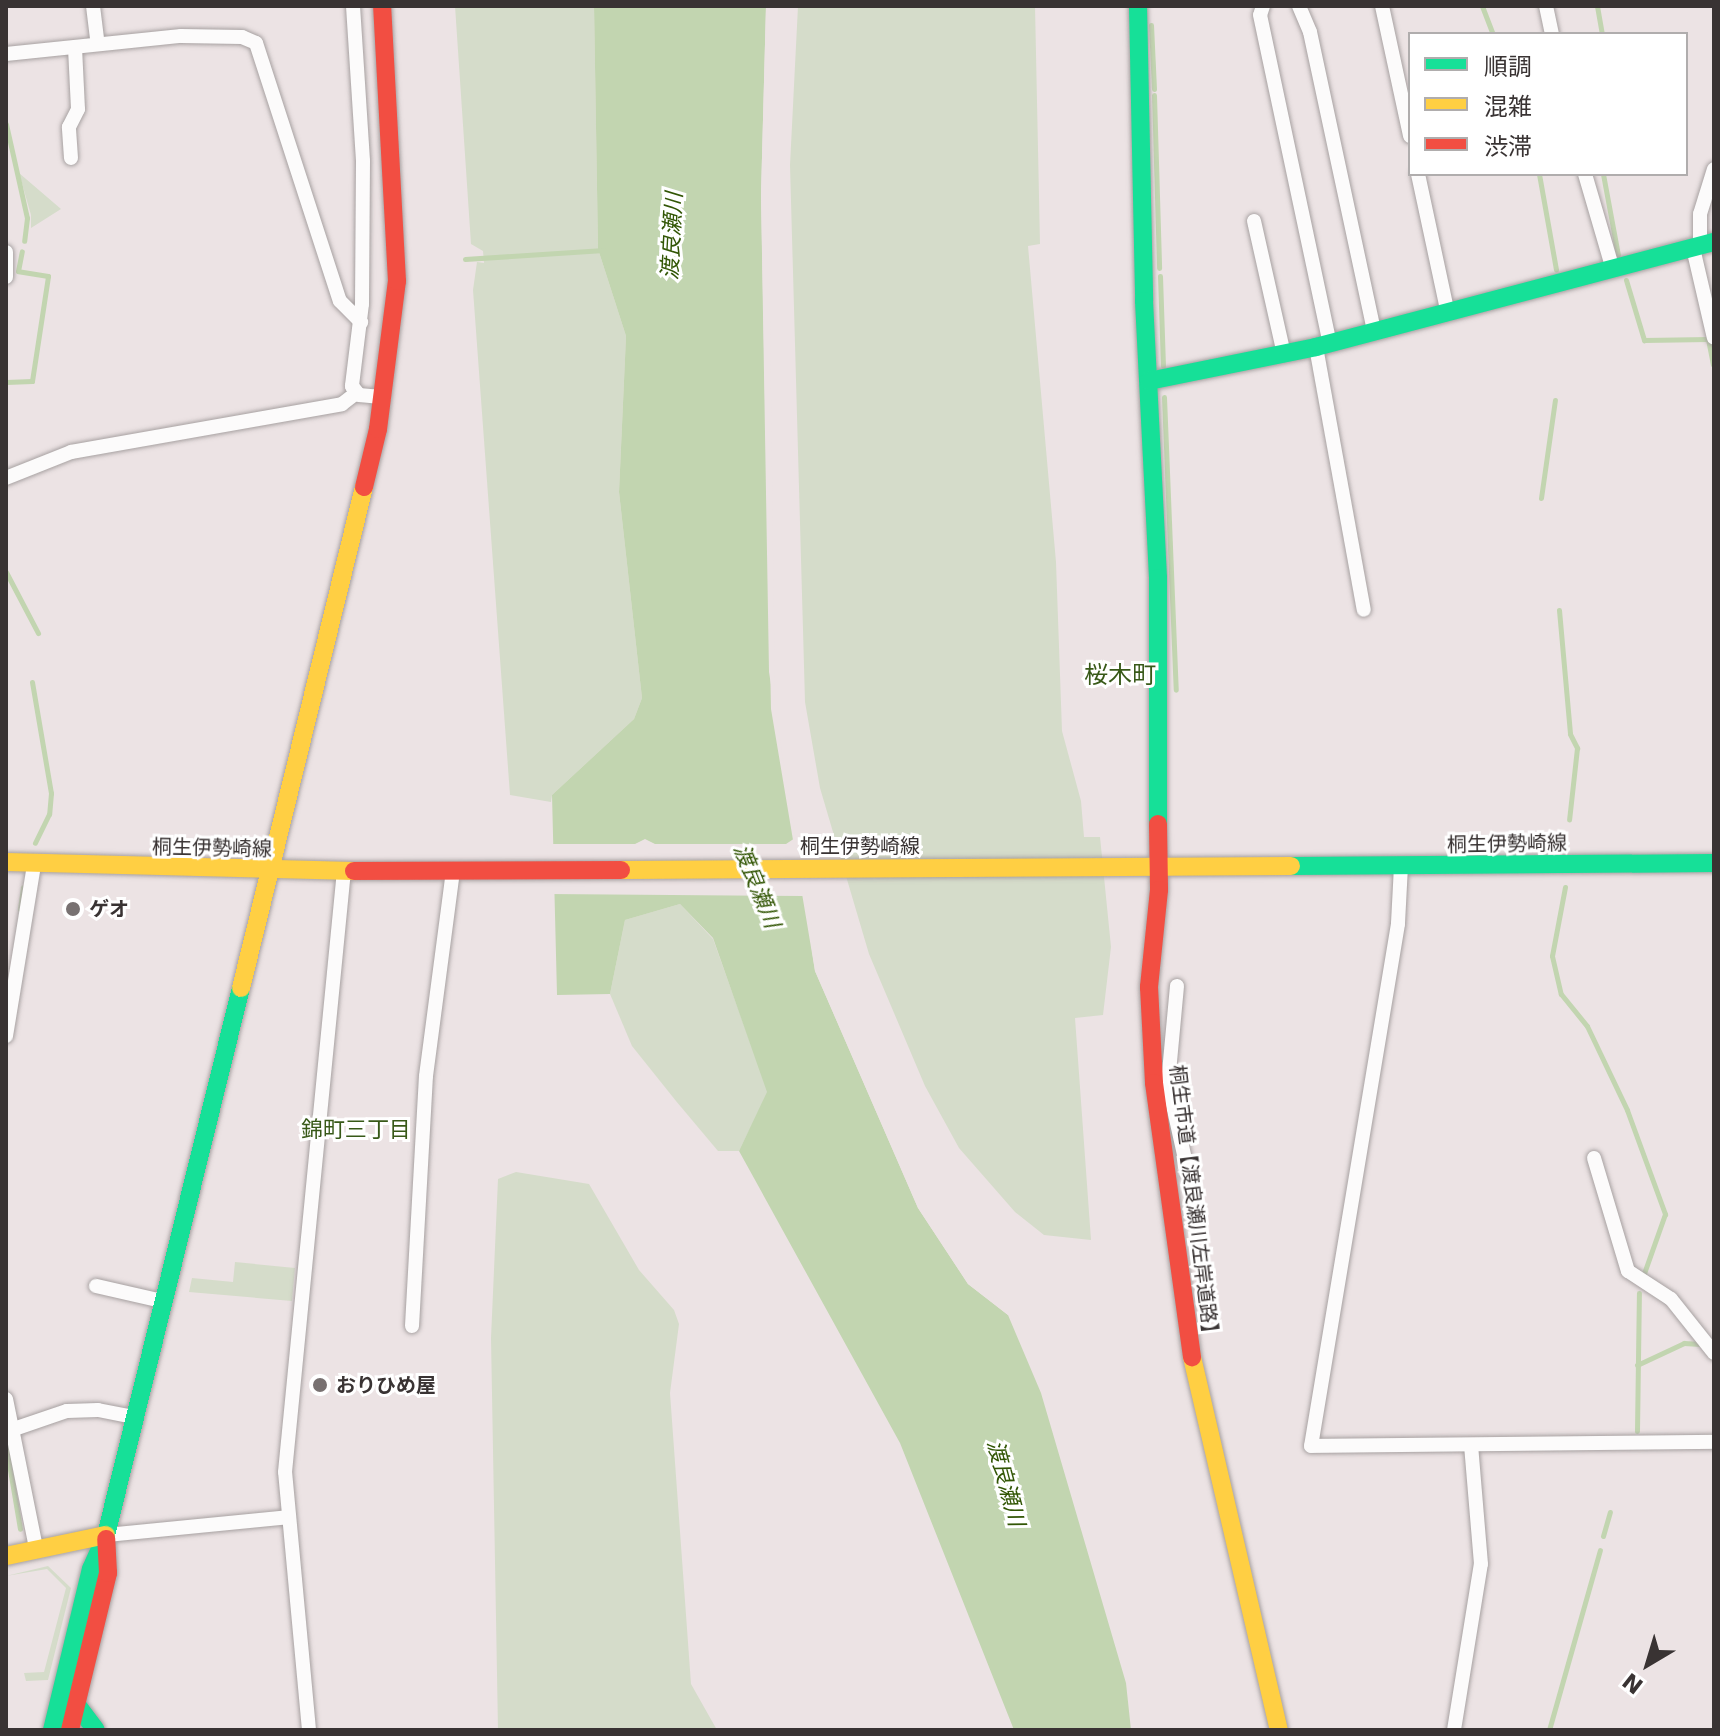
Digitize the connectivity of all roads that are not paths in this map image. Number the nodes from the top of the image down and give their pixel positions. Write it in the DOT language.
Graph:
graph roads {
  1 [pos="93,6"];
  2 [pos="353,6"];
  3 [pos="382,6"];
  4 [pos="1138,6"];
  5 [pos="1263,6"];
  6 [pos="1299,6"];
  7 [pos="1382,6"];
  8 [pos="1546,6"];
  9 [pos="1552,32"];
  10 [pos="98,44"];
  11 [pos="75,47"];
  12 [pos="6,54"];
  13 [pos="1408,127"];
  14 [pos="71,158"];
  15 [pos="1714,169"];
  16 [pos="1418,176"];
  17 [pos="1586,176"];
  18 [pos="1254,221"];
  19 [pos="1702,246"];
  20 [pos="6,252"];
  21 [pos="1613,270"];
  22 [pos="6,277"];
  23 [pos="1447,309"];
  24 [pos="361,322"];
  25 [pos="1374,330"];
  26 [pos="1714,338"];
  27 [pos="1323,345"];
  28 [pos="1284,354"];
  29 [pos="1149,381"];
  30 [pos="356,393"];
  31 [pos="384,397"];
  32 [pos="6,478"];
  33 [pos="1364,610"];
  34 [pos="6,862"];
  35 [pos="1714,863"];
  36 [pos="34,865"];
  37 [pos="1159,866"];
  38 [pos="1401,866"];
  39 [pos="344,870"];
  40 [pos="453,871"];
  41 [pos="270,872"];
  42 [pos="1177,986"];
  43 [pos="6,1036"];
  44 [pos="1161,1083"];
  45 [pos="1594,1158"];
  46 [pos="1189,1177"];
  47 [pos="96,1286"];
  48 [pos="162,1301"];
  49 [pos="412,1326"];
  50 [pos="1714,1353"];
  51 [pos="6,1399"];
  52 [pos="134,1417"];
  53 [pos="14,1429"];
  54 [pos="1714,1442"];
  55 [pos="1471,1445"];
  56 [pos="288,1517"];
  57 [pos="106,1535"];
  58 [pos="36,1548"];
  59 [pos="6,1556"];
  60 [pos="77,1705"];
  61 [pos="52,1730"];
  62 [pos="70,1730"];
  63 [pos="96,1730"];
  64 [pos="309,1730"];
  65 [pos="1279,1730"];
  66 [pos="1454,1730"];
  1 -- 10 [label="street"];
  2 -- 24 [label="street"];
  3 -- 31 [label="street"];
  4 -- 29 [label="street, 桐生市道【渡良瀬川左岸道路】"];
  5 -- 27 [label="street"];
  6 -- 25 [label="street"];
  7 -- 13 [label="street"];
  8 -- 9 [label="street"];
  10 -- 11 [label="street"];
  10 -- 24 [label="street"];
  11 -- 12 [label="street"];
  11 -- 14 [label="street"];
  15 -- 19 [label="street"];
  16 -- 23 [label="street"];
  17 -- 21 [label="street"];
  18 -- 28 [label="street"];
  19 -- 21 [label="street"];
  19 -- 26 [label="street"];
  20 -- 22 [label="street"];
  21 -- 23 [label="street"];
  23 -- 25 [label="street"];
  24 -- 30 [label="street"];
  25 -- 27 [label="street"];
  27 -- 28 [label="street"];
  27 -- 33 [label="street"];
  28 -- 29 [label="street"];
  29 -- 37 [label="street, 桐生市道【渡良瀬川左岸道路】"];
  30 -- 31 [label="street"];
  30 -- 32 [label="street"];
  31 -- 41 [label="street"];
  34 -- 36 [label="street, 桐生伊勢崎線"];
  35 -- 38 [label="street, 桐生伊勢崎線"];
  36 -- 41 [label="street, 桐生伊勢崎線"];
  36 -- 43 [label="street"];
  37 -- 38 [label="street, 桐生伊勢崎線"];
  37 -- 40 [label="street, 桐生伊勢崎線"];
  37 -- 44 [label="street, 桐生市道【渡良瀬川左岸道路】"];
  38 -- 55 [label="street"];
  39 -- 40 [label="street, 桐生伊勢崎線"];
  39 -- 41 [label="street, 桐生伊勢崎線"];
  39 -- 56 [label="street"];
  40 -- 49 [label="street"];
  41 -- 48 [label="street"];
  42 -- 44 [label="street"];
  44 -- 46 [label="street"];
  44 -- 65 [label="street, 桐生市道【渡良瀬川左岸道路】"];
  45 -- 50 [label="street"];
  47 -- 48 [label="street"];
  48 -- 52 [label="street"];
  51 -- 53 [label="street"];
  52 -- 53 [label="street"];
  52 -- 57 [label="street"];
  53 -- 58 [label="street"];
  54 -- 55 [label="street"];
  55 -- 66 [label="street"];
  56 -- 57 [label="street"];
  56 -- 64 [label="street"];
  57 -- 58 [label="street"];
  57 -- 60 [label="street"];
  57 -- 61 [label="street"];
  58 -- 59 [label="street"];
  60 -- 62 [label="street"];
  60 -- 63 [label="street"];
}
